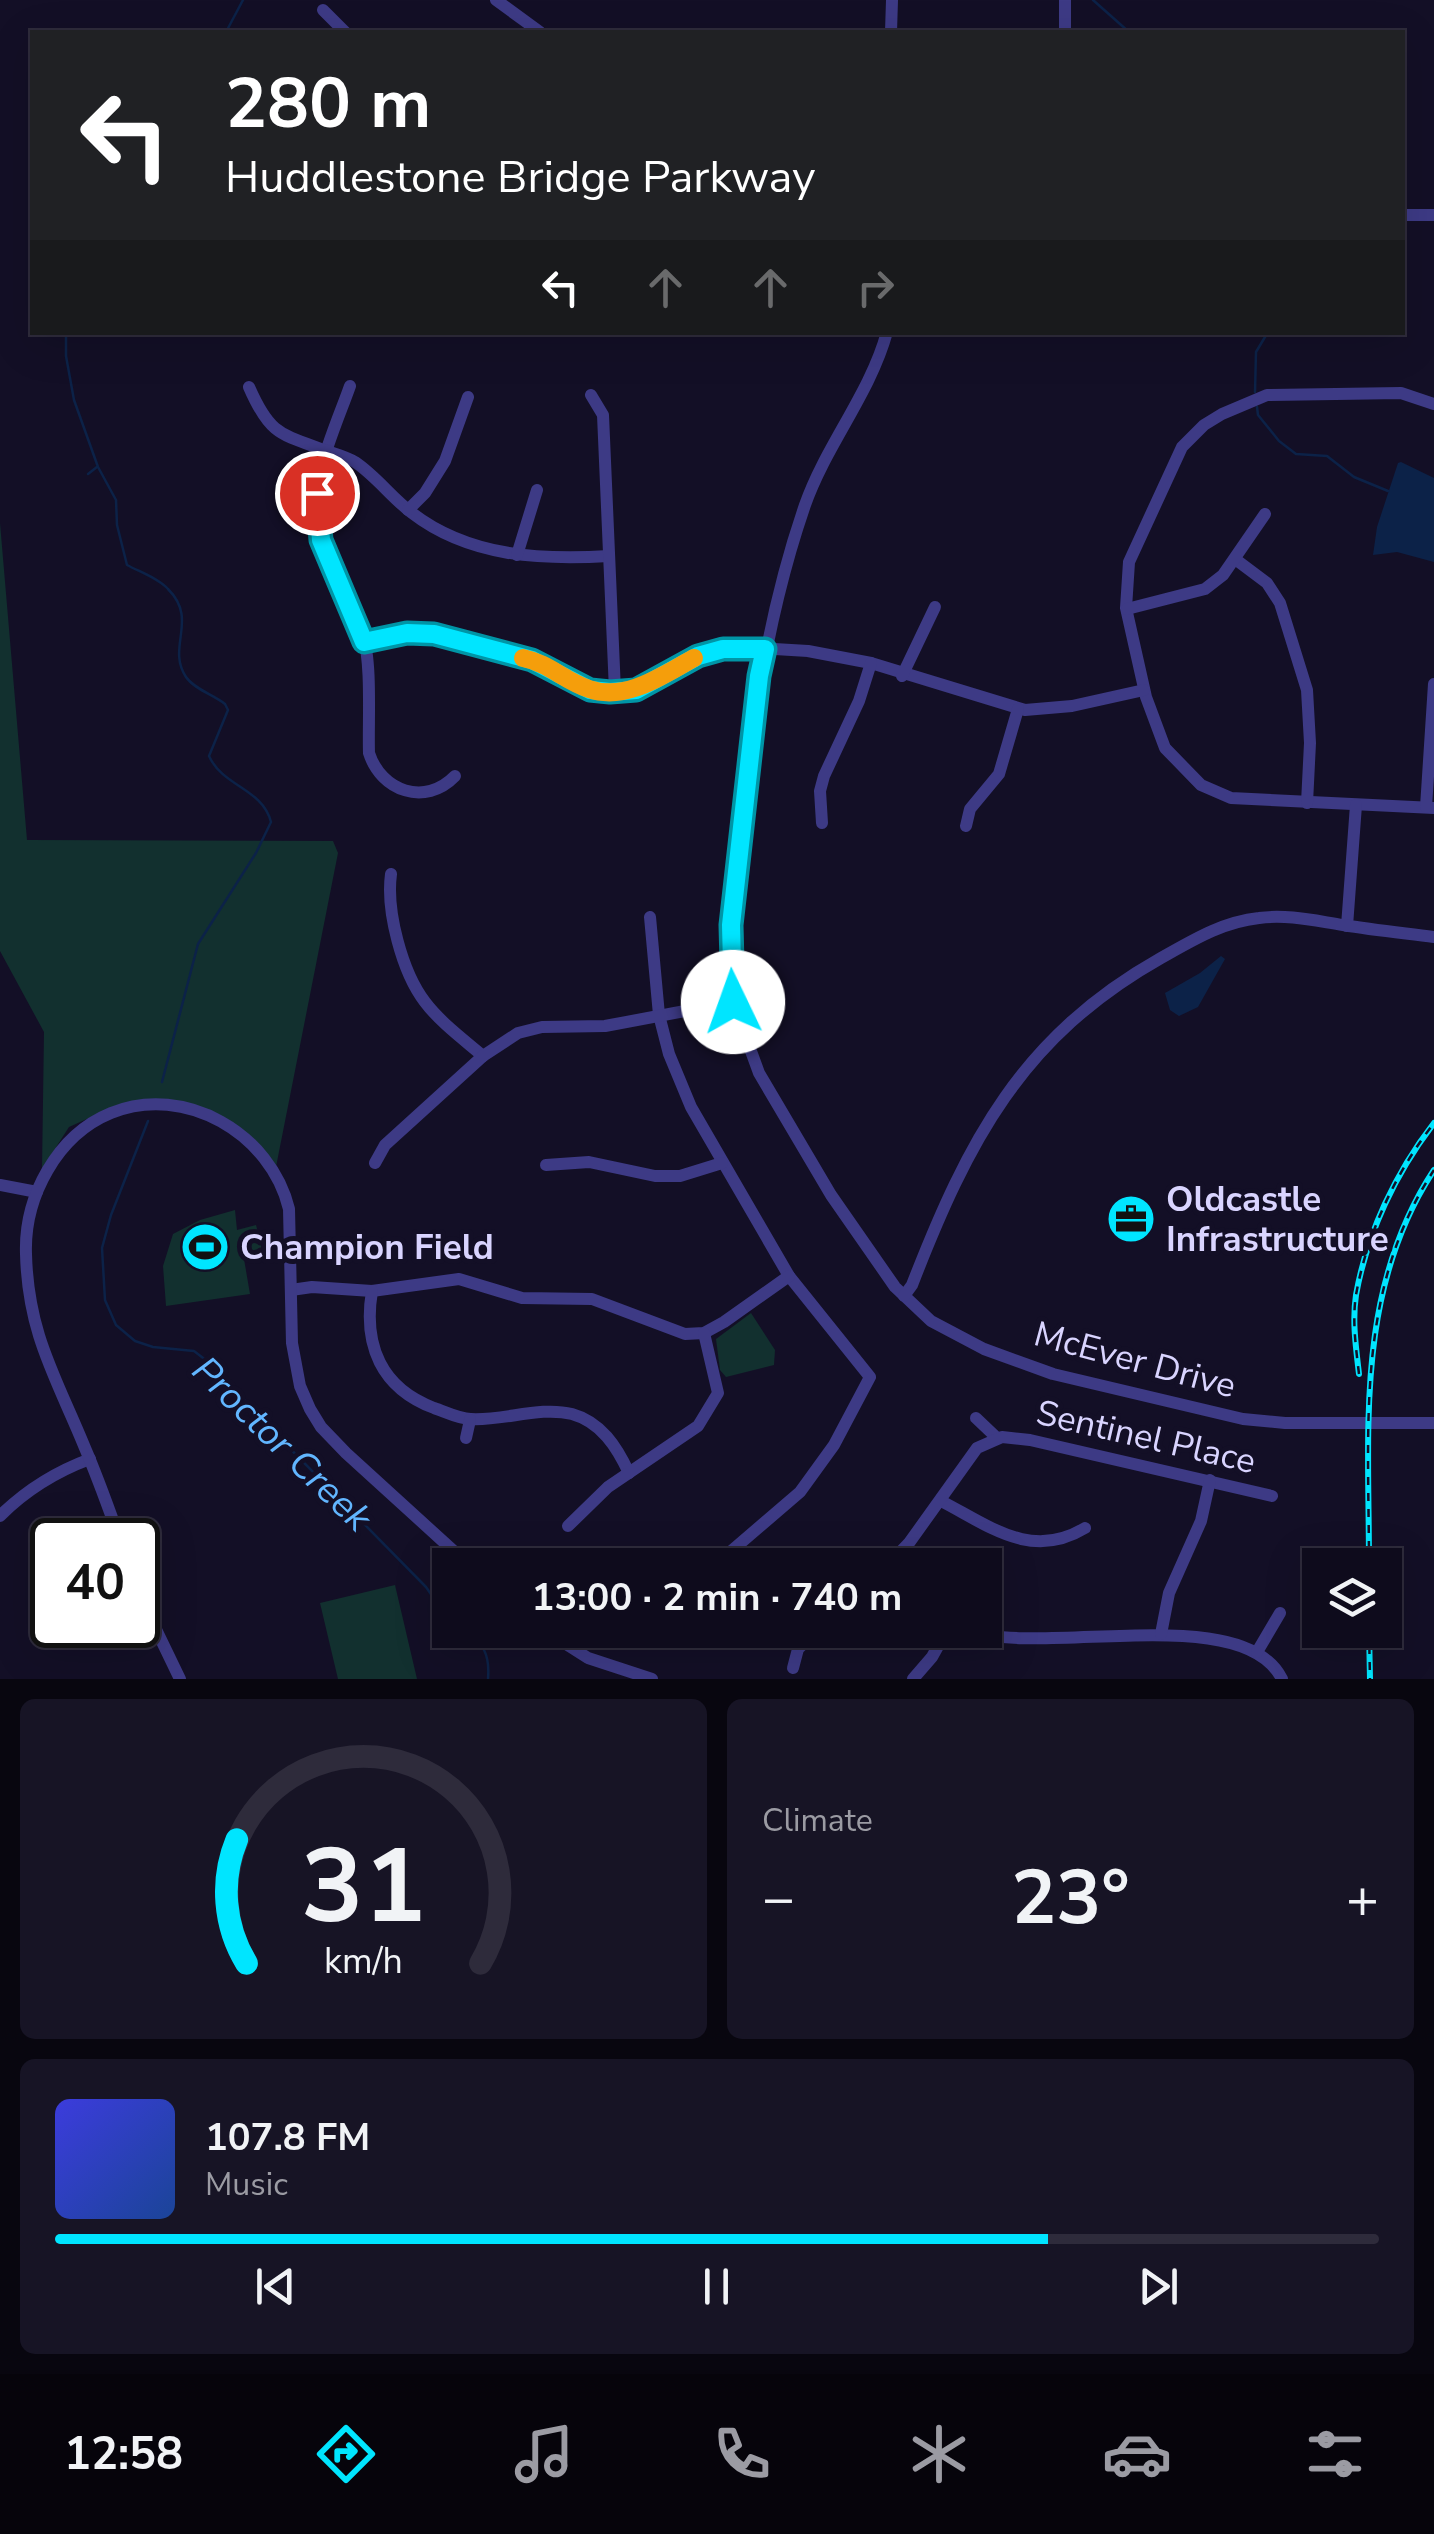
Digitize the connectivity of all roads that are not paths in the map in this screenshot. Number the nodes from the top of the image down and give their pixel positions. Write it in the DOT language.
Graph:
graph roads {
  1 [pos="496,0"];
  2 [pos="892,0"];
  3 [pos="1065,0"];
  4 [pos="324,10"];
  5 [pos="343,30"];
  6 [pos="537,30"];
  7 [pos="891,30"];
  8 [pos="1065,30"];
  9 [pos="1405,215"];
  10 [pos="1434,215"];
  11 [pos="886,335"];
  12 [pos="350,386"];
  13 [pos="249,387"];
  14 [pos="591,395"];
  15 [pos="468,397"];
  16 [pos="1434,404"];
  17 [pos="328,452"];
  18 [pos="536,490"];
  19 [pos="408,510"];
  20 [pos="1265,514"];
  21 [pos="517,555"];
  22 [pos="610,556"];
  23 [pos="1235,559"];
  24 [pos="935,607"];
  25 [pos="1127,609"];
  26 [pos="364,642"];
  27 [pos="765,649"];
  28 [pos="870,667"];
  29 [pos="902,675"];
  30 [pos="1434,684"];
  31 [pos="615,691"];
  32 [pos="1145,694"];
  33 [pos="1017,712"];
  34 [pos="455,776"];
  35 [pos="1307,804"];
  36 [pos="1356,805"];
  37 [pos="1430,808"];
  38 [pos="822,823"];
  39 [pos="966,826"];
  40 [pos="391,874"];
  41 [pos="650,916"];
  42 [pos="1347,926"];
  43 [pos="1434,937"];
  44 [pos="733,1002"];
  45 [pos="660,1015"];
  46 [pos="482,1056"];
  47 [pos="375,1163"];
  48 [pos="722,1163"];
  49 [pos="546,1165"];
  50 [pos="0,1185"];
  51 [pos="37,1192"];
  52 [pos="790,1276"];
  53 [pos="291,1290"];
  54 [pos="372,1291"];
  55 [pos="904,1296"];
  56 [pos="704,1333"];
  57 [pos="976,1418"];
  58 [pos="470,1420"];
  59 [pos="1434,1423"];
  60 [pos="466,1438"];
  61 [pos="997,1438"];
  62 [pos="90,1460"];
  63 [pos="629,1473"];
  64 [pos="1210,1480"];
  65 [pos="1272,1496"];
  66 [pos="940,1501"];
  67 [pos="0,1516"];
  68 [pos="112,1518"];
  69 [pos="568,1526"];
  70 [pos="1085,1528"];
  71 [pos="450,1548"];
  72 [pos="735,1548"];
  73 [pos="903,1548"];
  74 [pos="1280,1613"];
  75 [pos="1161,1634"];
  76 [pos="160,1638"];
  77 [pos="1002,1638"];
  78 [pos="572,1648"];
  79 [pos="799,1648"];
  80 [pos="937,1648"];
  81 [pos="1257,1652"];
  82 [pos="792,1668"];
  83 [pos="180,1679"];
  84 [pos="652,1679"];
  85 [pos="912,1679"];
  86 [pos="1282,1679"];
  1 -- 6 [label="street"];
  2 -- 7 [label="street"];
  3 -- 8 [label="street"];
  4 -- 5 [label="street"];
  9 -- 10 [label="street"];
  11 -- 27 [label="street, McEver Drive"];
  12 -- 17 [label="street"];
  13 -- 17 [label="street"];
  14 -- 22 [label="street"];
  15 -- 19 [label="street"];
  16 -- 25 [label="street"];
  17 -- 19 [label="street"];
  17 -- 26 [label="street"];
  18 -- 21 [label="street"];
  19 -- 21 [label="street"];
  20 -- 23 [label="street"];
  21 -- 22 [label="street"];
  22 -- 31 [label="street"];
  23 -- 25 [label="street"];
  23 -- 35 [label="street"];
  24 -- 29 [label="street"];
  25 -- 32 [label="street"];
  26 -- 31 [label="street"];
  26 -- 34 [label="street"];
  27 -- 28 [label="street"];
  27 -- 31 [label="street"];
  27 -- 44 [label="street, McEver Drive"];
  28 -- 29 [label="street"];
  28 -- 38 [label="street"];
  29 -- 33 [label="street"];
  30 -- 37 [label="street"];
  32 -- 33 [label="street"];
  32 -- 35 [label="street"];
  33 -- 39 [label="street"];
  35 -- 36 [label="street"];
  36 -- 37 [label="street"];
  36 -- 42 [label="street"];
  40 -- 46 [label="street"];
  41 -- 45 [label="street"];
  42 -- 43 [label="street"];
  42 -- 55 [label="street"];
  44 -- 45 [label="street"];
  44 -- 55 [label="street, McEver Drive"];
  45 -- 46 [label="street"];
  45 -- 48 [label="street"];
  46 -- 47 [label="street"];
  48 -- 49 [label="street"];
  48 -- 52 [label="street"];
  50 -- 51 [label="street"];
  51 -- 53 [label="street"];
  51 -- 62 [label="street"];
  52 -- 56 [label="street"];
  52 -- 72 [label="street"];
  53 -- 54 [label="street"];
  53 -- 71 [label="street"];
  54 -- 56 [label="street"];
  54 -- 58 [label="street"];
  55 -- 59 [label="street, McEver Drive"];
  56 -- 63 [label="street"];
  57 -- 61 [label="street"];
  58 -- 60 [label="street"];
  58 -- 63 [label="street"];
  61 -- 64 [label="street, Sentinel Place"];
  61 -- 66 [label="street, Sentinel Place"];
  62 -- 67 [label="street"];
  62 -- 68 [label="street"];
  63 -- 69 [label="street"];
  64 -- 65 [label="street, Sentinel Place"];
  64 -- 75 [label="street"];
  66 -- 70 [label="street"];
  66 -- 73 [label="street, Sentinel Place"];
  74 -- 81 [label="street"];
  75 -- 77 [label="street"];
  75 -- 81 [label="street"];
  76 -- 83 [label="street"];
  78 -- 84 [label="street"];
  79 -- 82 [label="street"];
  80 -- 85 [label="street"];
  81 -- 86 [label="street"];
}
